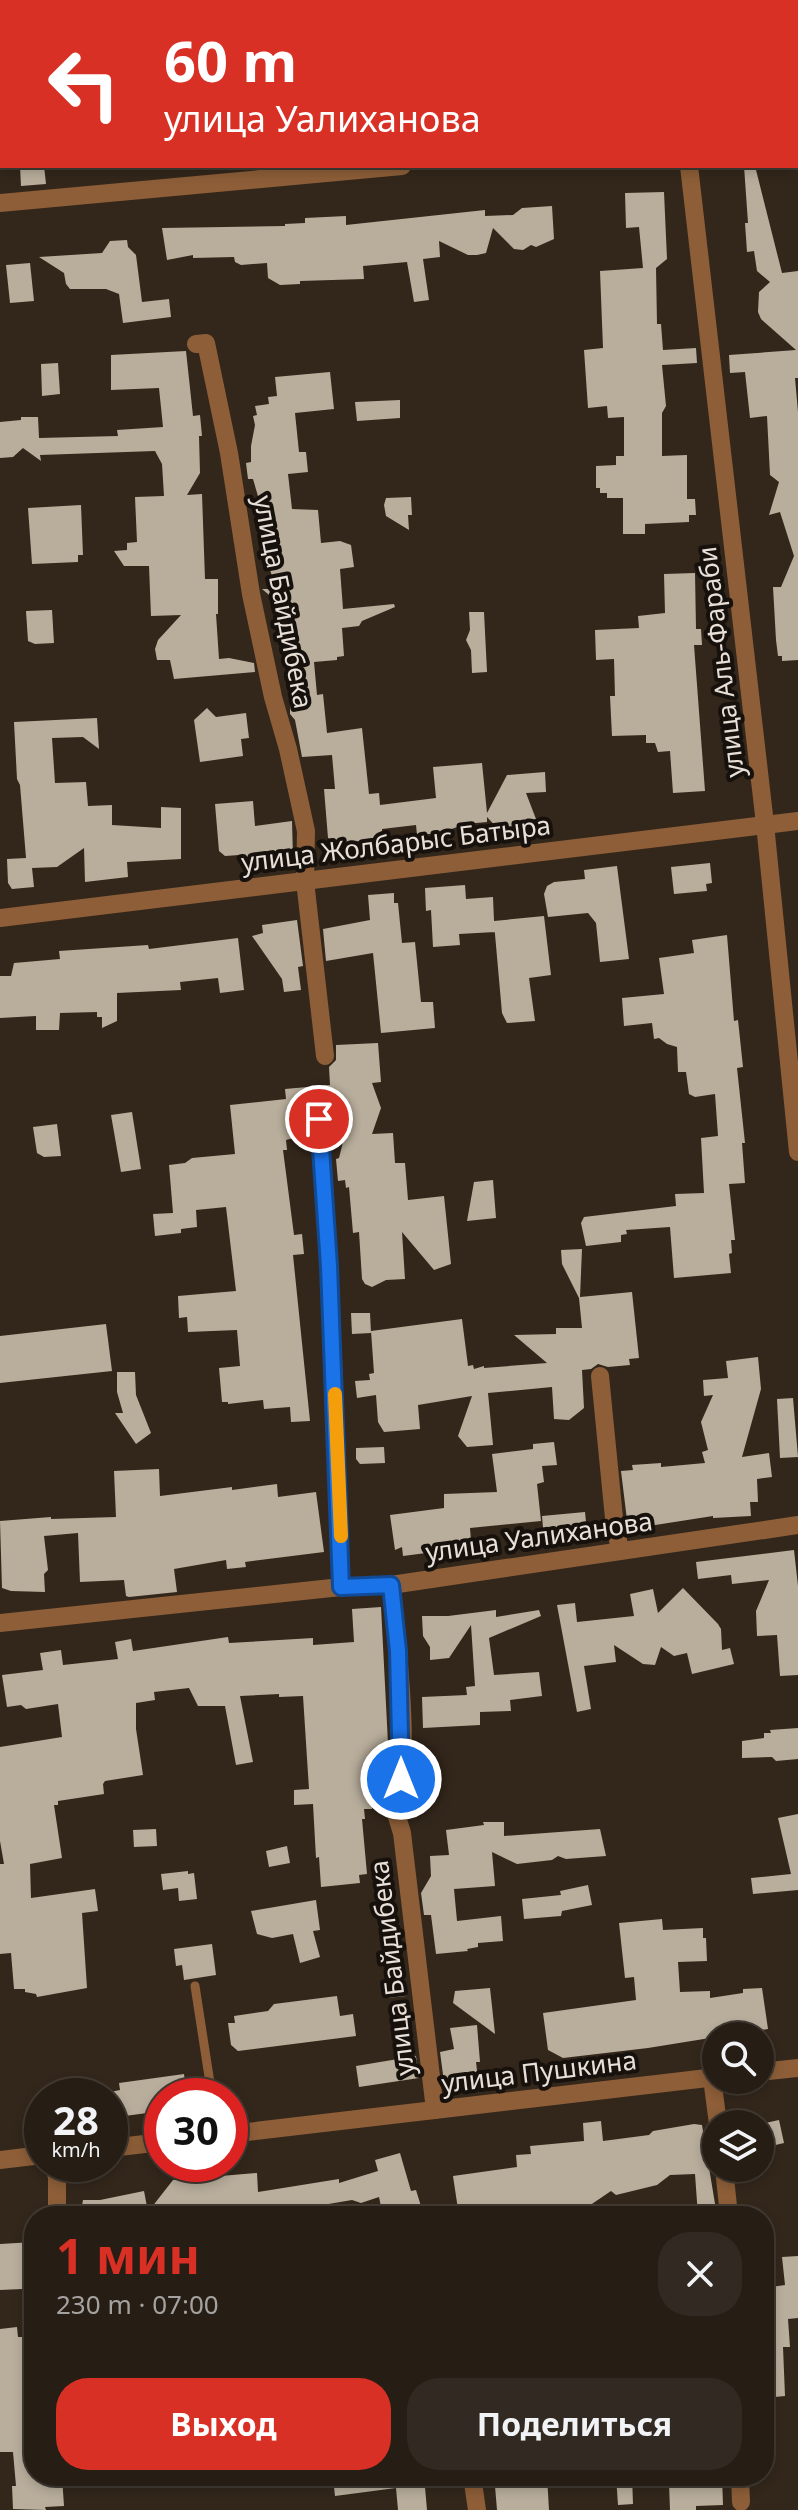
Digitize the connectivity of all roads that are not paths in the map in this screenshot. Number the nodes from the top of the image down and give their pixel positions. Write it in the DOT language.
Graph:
graph roads {
  1 [pos="203,168"];
  2 [pos="381,168"];
  3 [pos="689,168"];
  4 [pos="205,185"];
  5 [pos="0,203"];
  6 [pos="196,344"];
  7 [pos="798,821"];
  8 [pos="765,824"];
  9 [pos="305,881"];
  10 [pos="0,918"];
  11 [pos="325,1056"];
  12 [pos="319,1119"];
  13 [pos="798,1152"];
  14 [pos="600,1376"];
  15 [pos="798,1525"];
  16 [pos="620,1551"];
  17 [pos="391,1585"];
  18 [pos="341,1587"];
  19 [pos="0,1623"];
  20 [pos="195,1986"];
  21 [pos="798,2068"];
  22 [pos="774,2071"];
  23 [pos="209,2078"];
  24 [pos="702,2078"];
  25 [pos="435,2110"];
  26 [pos="248,2132"];
  27 [pos="24,2157"];
  28 [pos="0,2160"];
  29 [pos="57,2182"];
  30 [pos="725,2182"];
  31 [pos="57,2206"];
  32 [pos="728,2206"];
  33 [pos="473,2486"];
  34 [pos="740,2486"];
  35 [pos="741,2502"];
  36 [pos="477,2510"];
  1 -- 4 [label="street"];
  2 -- 4 [label="street"];
  3 -- 8 [label="street, улица Аль-Фараби"];
  4 -- 5 [label="street"];
  6 -- 9 [label="street, улица Байдибека"];
  7 -- 8 [label="street, улица Жолбарыс Батыра"];
  8 -- 9 [label="street, улица Жолбарыс Батыра"];
  8 -- 13 [label="street, улица Аль-Фараби"];
  9 -- 10 [label="street, улица Жолбарыс Батыра"];
  9 -- 11 [label="street"];
  12 -- 18 [label="street"];
  14 -- 16 [label="street"];
  15 -- 16 [label="street, улица Уалиханова"];
  16 -- 17 [label="street, улица Уалиханова"];
  17 -- 18 [label="street, улица Уалиханова"];
  17 -- 25 [label="street, улица Байдибека"];
  18 -- 19 [label="street, улица Уалиханова"];
  20 -- 23 [label="lane"];
  21 -- 22 [label="street"];
  24 -- 25 [label="street, улица Пушкина"];
  25 -- 26 [label="street, улица Пушкина"];
  27 -- 28 [label="street"];
  29 -- 31 [label="street"];
  30 -- 32 [label="street"];
  33 -- 36 [label="street"];
  34 -- 35 [label="street"];
}
